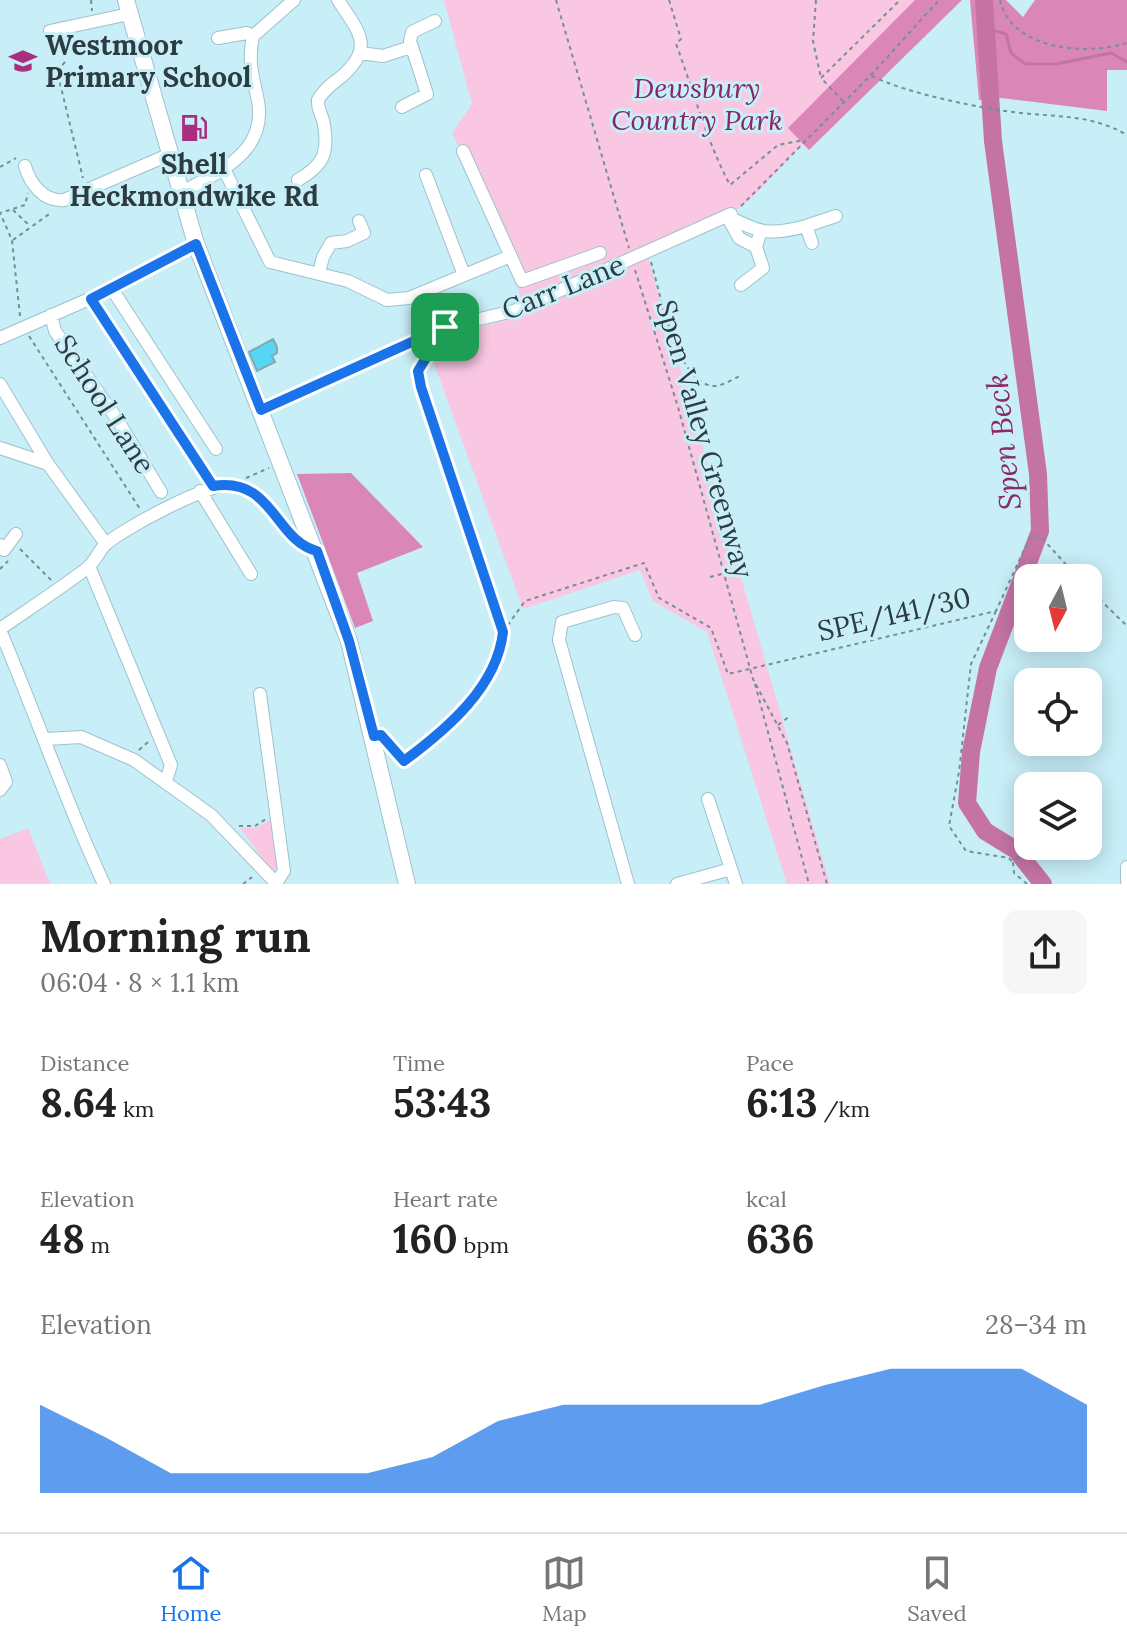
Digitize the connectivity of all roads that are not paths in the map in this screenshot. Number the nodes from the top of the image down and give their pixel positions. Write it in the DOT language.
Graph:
graph roads {
  1 [pos="294,0"];
  2 [pos="338,0"];
  3 [pos="128,7"];
  4 [pos="435,21"];
  5 [pos="50,31"];
  6 [pos="253,36"];
  7 [pos="218,38"];
  8 [pos="411,47"];
  9 [pos="360,53"];
  10 [pos="402,107"];
  11 [pos="463,151"];
  12 [pos="168,155"];
  13 [pos="25,166"];
  14 [pos="224,169"];
  15 [pos="426,175"];
  16 [pos="298,180"];
  17 [pos="180,193"];
  18 [pos="729,215"];
  19 [pos="836,216"];
  20 [pos="359,221"];
  21 [pos="806,226"];
  22 [pos="760,233"];
  23 [pos="812,243"];
  24 [pos="196,244"];
  25 [pos="756,247"];
  26 [pos="600,253"];
  27 [pos="508,257"];
  28 [pos="319,273"];
  29 [pos="464,275"];
  30 [pos="741,285"];
  31 [pos="112,289"];
  32 [pos="51,315"];
  33 [pos="0,338"];
  34 [pos="0,384"];
  35 [pos="3,402"];
  36 [pos="261,410"];
  37 [pos="0,448"];
  38 [pos="216,449"];
  39 [pos="48,464"];
  40 [pos="206,489"];
  41 [pos="161,492"];
  42 [pos="106,544"];
  43 [pos="317,551"];
  44 [pos="89,566"];
  45 [pos="251,574"];
  46 [pos="0,629"];
  47 [pos="635,635"];
  48 [pos="260,694"];
  49 [pos="46,739"];
  50 [pos="0,765"];
  51 [pos="166,781"];
  52 [pos="0,790"];
  53 [pos="708,799"];
  54 [pos="1127,867"];
  55 [pos="731,869"];
  56 [pos="1127,881"];
  57 [pos="277,883"];
  58 [pos="104,884"];
  59 [pos="407,884"];
  60 [pos="628,884"];
  61 [pos="677,884"];
  62 [pos="736,884"];
  1 -- 6 [label="street"];
  2 -- 9 [label="street"];
  3 -- 5 [label="street"];
  3 -- 12 [label="main road"];
  4 -- 8 [label="street"];
  6 -- 7 [label="street"];
  6 -- 14 [label="street"];
  8 -- 9 [label="street"];
  8 -- 10 [label="street"];
  9 -- 16 [label="street"];
  11 -- 27 [label="street"];
  12 -- 13 [label="street"];
  12 -- 17 [label="main road"];
  14 -- 17 [label="street"];
  14 -- 28 [label="street"];
  15 -- 29 [label="street"];
  17 -- 24 [label="main road"];
  18 -- 22 [label="street"];
  18 -- 25 [label="street"];
  18 -- 36 [label="street, Carr Lane"];
  19 -- 21 [label="street"];
  20 -- 28 [label="street"];
  21 -- 22 [label="street"];
  21 -- 23 [label="street"];
  22 -- 25 [label="street"];
  24 -- 31 [label="street, School Lane"];
  24 -- 36 [label="main road"];
  25 -- 30 [label="street"];
  26 -- 27 [label="street"];
  27 -- 29 [label="street"];
  28 -- 29 [label="street"];
  31 -- 32 [label="street, School Lane"];
  31 -- 38 [label="street"];
  32 -- 33 [label="street, School Lane"];
  32 -- 41 [label="street, School Lane"];
  34 -- 35 [label="street"];
  35 -- 39 [label="street"];
  36 -- 43 [label="main road"];
  37 -- 39 [label="street"];
  39 -- 42 [label="street"];
  40 -- 42 [label="street"];
  40 -- 43 [label="street"];
  40 -- 45 [label="street"];
  42 -- 44 [label="street"];
  43 -- 59 [label="main road"];
  44 -- 46 [label="street"];
  44 -- 51 [label="street"];
  46 -- 49 [label="street"];
  47 -- 60 [label="street"];
  48 -- 57 [label="street"];
  49 -- 51 [label="street"];
  49 -- 58 [label="street"];
  50 -- 52 [label="street"];
  51 -- 57 [label="street"];
  53 -- 55 [label="street"];
  54 -- 56 [label="street"];
  55 -- 61 [label="street"];
  55 -- 62 [label="street"];
}
